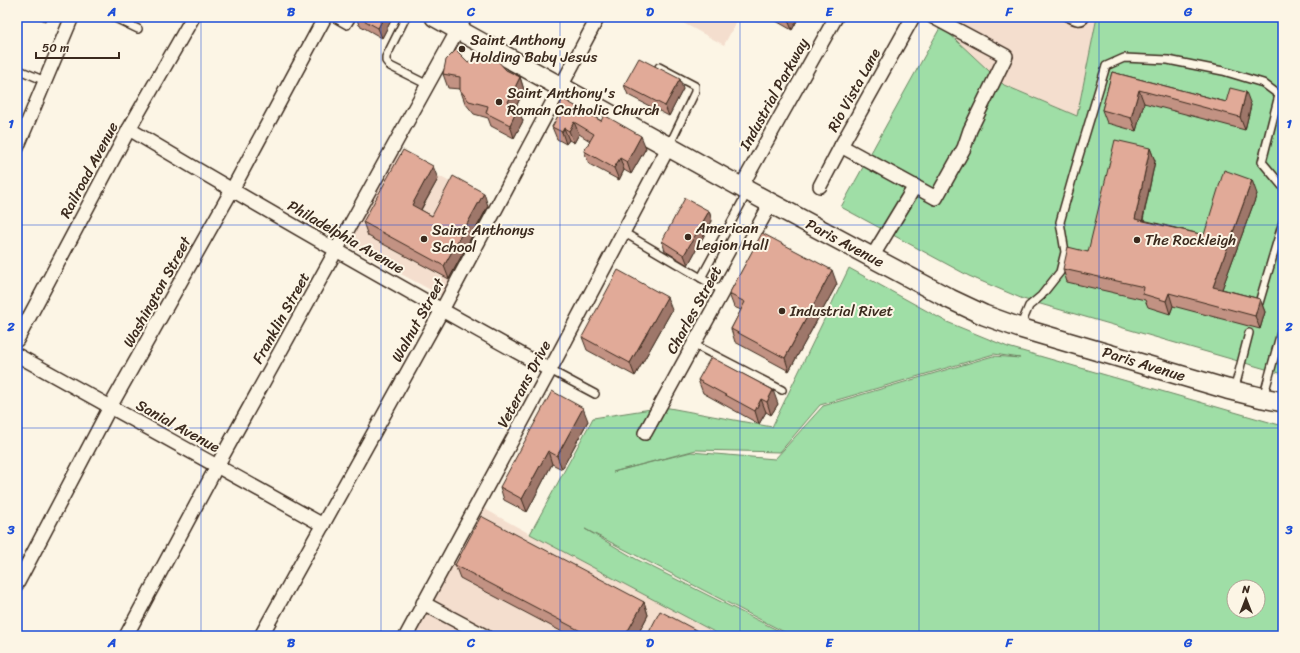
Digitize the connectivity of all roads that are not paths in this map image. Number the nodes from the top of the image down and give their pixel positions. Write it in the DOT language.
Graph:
graph roads {
  1 [pos="72,17"];
  2 [pos="113,17"];
  3 [pos="193,17"];
  4 [pos="325,17"];
  5 [pos="333,17"];
  6 [pos="352,17"];
  7 [pos="406,17"];
  8 [pos="435,17"];
  9 [pos="598,17"];
  10 [pos="836,17"];
  11 [pos="913,17"];
  12 [pos="933,17"];
  13 [pos="1067,17"];
  14 [pos="1086,17"];
  15 [pos="461,23"];
  16 [pos="138,29"];
  17 [pos="659,66"];
  18 [pos="17,69"];
  19 [pos="45,81"];
  20 [pos="428,85"];
  21 [pos="560,86"];
  22 [pos="129,129"];
  23 [pos="669,146"];
  24 [pos="841,146"];
  25 [pos="17,148"];
  26 [pos="820,186"];
  27 [pos="915,186"];
  28 [pos="1283,187"];
  29 [pos="744,189"];
  30 [pos="232,190"];
  31 [pos="771,203"];
  32 [pos="1283,222"];
  33 [pos="623,232"];
  34 [pos="338,250"];
  35 [pos="872,257"];
  36 [pos="701,278"];
  37 [pos="723,290"];
  38 [pos="1259,303"];
  39 [pos="442,310"];
  40 [pos="1283,325"];
  41 [pos="1020,328"];
  42 [pos="1249,333"];
  43 [pos="17,340"];
  44 [pos="693,344"];
  45 [pos="1280,345"];
  46 [pos="17,355"];
  47 [pos="550,370"];
  48 [pos="782,390"];
  49 [pos="1230,390"];
  50 [pos="595,394"];
  51 [pos="1263,398"];
  52 [pos="1283,402"];
  53 [pos="110,407"];
  54 [pos="644,433"];
  55 [pos="217,466"];
  56 [pos="323,525"];
  57 [pos="17,584"];
  58 [pos="423,603"];
  59 [pos="126,636"];
  60 [pos="261,636"];
  61 [pos="406,636"];
  62 [pos="485,636"];
  1 -- 19 [label="street"];
  2 -- 16 [label="lane"];
  3 -- 22 [label="street, Railroad Avenue"];
  4 -- 30 [label="street, Washington Street"];
  5 -- 6 [label="lane"];
  7 -- 20 [label="lane"];
  8 -- 15 [label="street, Paris Avenue"];
  9 -- 21 [label="street, Walnut Street"];
  10 -- 29 [label="street, Industrial Parkway"];
  11 -- 24 [label="street, Rio Vista Lane"];
  12 -- 27 [label="street, Rio Vista Lane"];
  13 -- 14 [label="lane"];
  15 -- 20 [label="street, Franklin Street"];
  15 -- 21 [label="street, Paris Avenue"];
  17 -- 23 [label="lane"];
  18 -- 19 [label="lane"];
  19 -- 25 [label="street"];
  20 -- 34 [label="street, Franklin Street"];
  21 -- 23 [label="street, Paris Avenue"];
  21 -- 39 [label="street, Walnut Street"];
  22 -- 30 [label="street, Philadelphia Avenue"];
  22 -- 43 [label="street, Railroad Avenue"];
  23 -- 29 [label="street, Paris Avenue"];
  23 -- 33 [label="street, Veterans Drive"];
  24 -- 26 [label="street"];
  24 -- 27 [label="street, Rio Vista Lane"];
  27 -- 35 [label="street"];
  28 -- 41 [label="lane"];
  29 -- 31 [label="street, Paris Avenue"];
  29 -- 36 [label="lane"];
  30 -- 34 [label="street, Philadelphia Avenue"];
  30 -- 53 [label="street, Washington Street"];
  31 -- 35 [label="street, Paris Avenue"];
  31 -- 37 [label="street, Charles Street"];
  32 -- 38 [label="lane"];
  33 -- 36 [label="lane"];
  33 -- 47 [label="street, Veterans Drive"];
  34 -- 39 [label="street, Philadelphia Avenue"];
  34 -- 55 [label="street, Franklin Street"];
  35 -- 41 [label="street, Paris Avenue"];
  36 -- 37 [label="lane"];
  37 -- 44 [label="street, Charles Street"];
  39 -- 47 [label="street, Philadelphia Avenue"];
  39 -- 56 [label="street, Walnut Street"];
  40 -- 45 [label="lane"];
  41 -- 49 [label="street, Paris Avenue"];
  42 -- 49 [label="lane"];
  44 -- 48 [label="lane"];
  44 -- 54 [label="street, Charles Street"];
  45 -- 51 [label="lane"];
  46 -- 53 [label="street, Sanial Avenue"];
  47 -- 50 [label="lane"];
  47 -- 58 [label="street, Veterans Drive"];
  49 -- 51 [label="street, Paris Avenue"];
  51 -- 52 [label="street, Paris Avenue"];
  53 -- 55 [label="street, Sanial Avenue"];
  53 -- 57 [label="street, Washington Street"];
  55 -- 56 [label="street, Sanial Avenue"];
  55 -- 59 [label="street, Franklin Street"];
  56 -- 60 [label="street, Walnut Street"];
  58 -- 61 [label="street, Veterans Drive"];
  58 -- 62 [label="street"];
}
